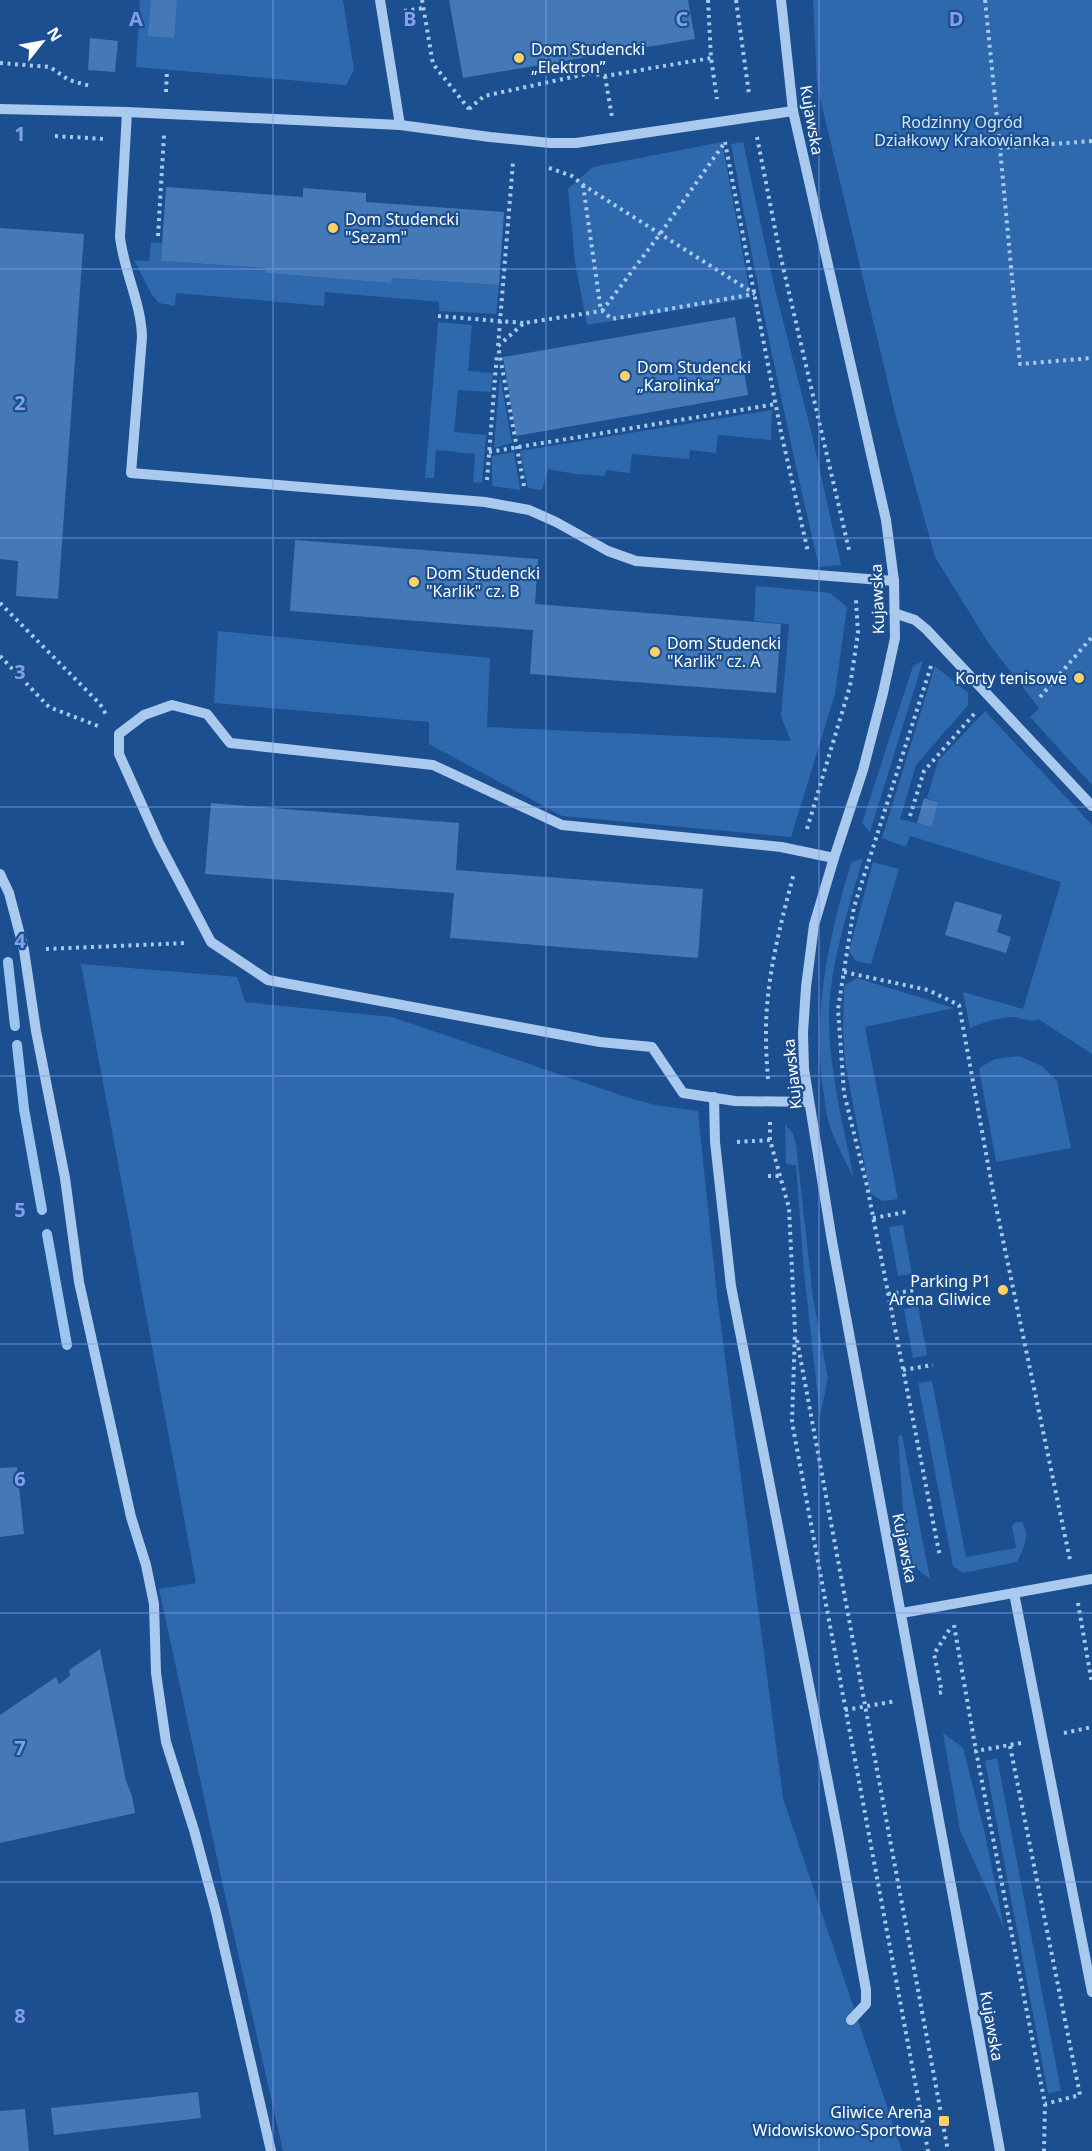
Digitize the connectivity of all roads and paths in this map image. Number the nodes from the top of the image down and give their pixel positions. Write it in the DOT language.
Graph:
graph roads {
  1 [pos="380,0"];
  2 [pos="422,0"];
  3 [pos="708,0"];
  4 [pos="736,0"];
  5 [pos="781,0"];
  6 [pos="985,0"];
  7 [pos="711,58"];
  8 [pos="605,76"];
  9 [pos="469,108"];
  10 [pos="0,109"];
  11 [pos="793,111"];
  12 [pos="128,112"];
  13 [pos="474,114"];
  14 [pos="752,117"];
  15 [pos="613,120"];
  16 [pos="721,122"];
  17 [pos="400,125"];
  18 [pos="514,139"];
  19 [pos="734,140"];
  20 [pos="750,140"];
  21 [pos="758,141"];
  22 [pos="1092,141"];
  23 [pos="725,143"];
  24 [pos="1000,148"];
  25 [pos="160,189"];
  26 [pos="660,234"];
  27 [pos="158,236"];
  28 [pos="755,294"];
  29 [pos="602,311"];
  30 [pos="438,316"];
  31 [pos="499,321"];
  32 [pos="524,323"];
  33 [pos="498,346"];
  34 [pos="1092,358"];
  35 [pos="776,404"];
  36 [pos="517,448"];
  37 [pos="489,453"];
  38 [pos="485,502"];
  39 [pos="529,510"];
  40 [pos="814,576"];
  41 [pos="856,578"];
  42 [pos="894,581"];
  43 [pos="0,603"];
  44 [pos="894,613"];
  45 [pos="1092,638"];
  46 [pos="0,656"];
  47 [pos="932,669"];
  48 [pos="989,696"];
  49 [pos="1040,697"];
  50 [pos="100,704"];
  51 [pos="119,734"];
  52 [pos="1092,806"];
  53 [pos="910,816"];
  54 [pos="800,851"];
  55 [pos="834,858"];
  56 [pos="0,874"];
  57 [pos="211,942"];
  58 [pos="24,950"];
  59 [pos="844,972"];
  60 [pos="714,1097"];
  61 [pos="769,1102"];
  62 [pos="809,1102"];
  63 [pos="771,1140"];
  64 [pos="715,1142"];
  65 [pos="768,1176"];
  66 [pos="780,1176"];
  67 [pos="906,1212"];
  68 [pos="873,1218"];
  69 [pos="916,1290"];
  70 [pos="888,1294"];
  71 [pos="795,1331"];
  72 [pos="933,1365"];
  73 [pos="903,1370"];
  74 [pos="940,1557"];
  75 [pos="1092,1579"];
  76 [pos="1074,1583"];
  77 [pos="1014,1593"];
  78 [pos="1085,1601"];
  79 [pos="1078,1602"];
  80 [pos="1068,1604"];
  81 [pos="902,1614"];
  82 [pos="964,1622"];
  83 [pos="953,1624"];
  84 [pos="1092,1684"];
  85 [pos="917,1697"];
  86 [pos="865,1707"];
  87 [pos="845,1710"];
  88 [pos="1092,1727"];
  89 [pos="1042,1738"];
  90 [pos="1010,1746"];
  91 [pos="976,1751"];
  92 [pos="1092,1992"];
  93 [pos="851,2020"];
  94 [pos="1045,2104"];
  95 [pos="271,2151"];
  96 [pos="928,2151"];
  97 [pos="948,2151"];
  98 [pos="999,2151"];
  99 [pos="1044,2151"];
  1 -- 17 [label="street"];
  2 -- 9 [label="path"];
  3 -- 7 [label="path"];
  4 -- 14 [label="path"];
  5 -- 11 [label="street, Kujawska"];
  6 -- 24 [label="path"];
  7 -- 8 [label="path"];
  7 -- 16 [label="path"];
  8 -- 9 [label="path"];
  8 -- 15 [label="path"];
  9 -- 13 [label="path"];
  10 -- 12 [label="street"];
  11 -- 14 [label="street"];
  11 -- 42 [label="street, Kujawska"];
  12 -- 17 [label="street"];
  12 -- 38 [label="street"];
  14 -- 16 [label="street"];
  14 -- 21 [label="path"];
  16 -- 18 [label="street"];
  16 -- 23 [label="path"];
  17 -- 18 [label="street"];
  18 -- 31 [label="path"];
  19 -- 23 [label="path"];
  20 -- 21 [label="path"];
  21 -- 41 [label="path"];
  22 -- 24 [label="path"];
  23 -- 26 [label="path"];
  23 -- 28 [label="path"];
  24 -- 34 [label="path"];
  25 -- 27 [label="path"];
  26 -- 28 [label="path"];
  26 -- 29 [label="path"];
  26 -- 29 [label="path"];
  28 -- 29 [label="path"];
  28 -- 35 [label="path"];
  29 -- 32 [label="path"];
  30 -- 31 [label="path"];
  31 -- 32 [label="path"];
  31 -- 33 [label="path"];
  32 -- 33 [label="path"];
  33 -- 36 [label="path"];
  33 -- 37 [label="path"];
  35 -- 36 [label="path"];
  35 -- 40 [label="path"];
  36 -- 37 [label="path"];
  36 -- 39 [label="path"];
  37 -- 38 [label="path"];
  38 -- 39 [label="street"];
  39 -- 40 [label="street"];
  40 -- 41 [label="street"];
  41 -- 42 [label="street"];
  41 -- 54 [label="path"];
  42 -- 44 [label="street, Kujawska"];
  43 -- 50 [label="path"];
  44 -- 48 [label="street"];
  44 -- 55 [label="street, Kujawska"];
  45 -- 49 [label="path"];
  46 -- 51 [label="path"];
  47 -- 59 [label="path"];
  48 -- 52 [label="street"];
  48 -- 53 [label="path"];
  51 -- 54 [label="street"];
  51 -- 57 [label="street"];
  54 -- 55 [label="street"];
  54 -- 61 [label="path"];
  55 -- 62 [label="street, Kujawska"];
  56 -- 58 [label="street"];
  57 -- 58 [label="path"];
  57 -- 60 [label="street"];
  58 -- 95 [label="street"];
  59 -- 68 [label="path"];
  59 -- 76 [label="path"];
  60 -- 61 [label="street"];
  60 -- 64 [label="street"];
  61 -- 62 [label="street"];
  61 -- 63 [label="path"];
  62 -- 81 [label="street, Kujawska"];
  63 -- 64 [label="path"];
  63 -- 66 [label="path"];
  64 -- 93 [label="street"];
  65 -- 66 [label="path"];
  66 -- 71 [label="path"];
  67 -- 68 [label="path"];
  68 -- 70 [label="path"];
  69 -- 70 [label="path"];
  70 -- 73 [label="path"];
  71 -- 86 [label="path"];
  71 -- 87 [label="path"];
  72 -- 73 [label="path"];
  73 -- 74 [label="path"];
  75 -- 76 [label="street"];
  76 -- 77 [label="street"];
  77 -- 81 [label="street"];
  77 -- 89 [label="street"];
  78 -- 79 [label="path"];
  79 -- 80 [label="path"];
  79 -- 84 [label="path"];
  81 -- 85 [label="street, Kujawska"];
  82 -- 83 [label="path"];
  83 -- 85 [label="path"];
  83 -- 91 [label="path"];
  85 -- 86 [label="path"];
  85 -- 98 [label="street, Kujawska"];
  86 -- 87 [label="path"];
  86 -- 97 [label="path"];
  87 -- 96 [label="path"];
  88 -- 89 [label="path"];
  89 -- 90 [label="path"];
  89 -- 92 [label="street"];
  90 -- 91 [label="path"];
  90 -- 94 [label="path"];
  91 -- 94 [label="path"];
  94 -- 99 [label="path"];
}
